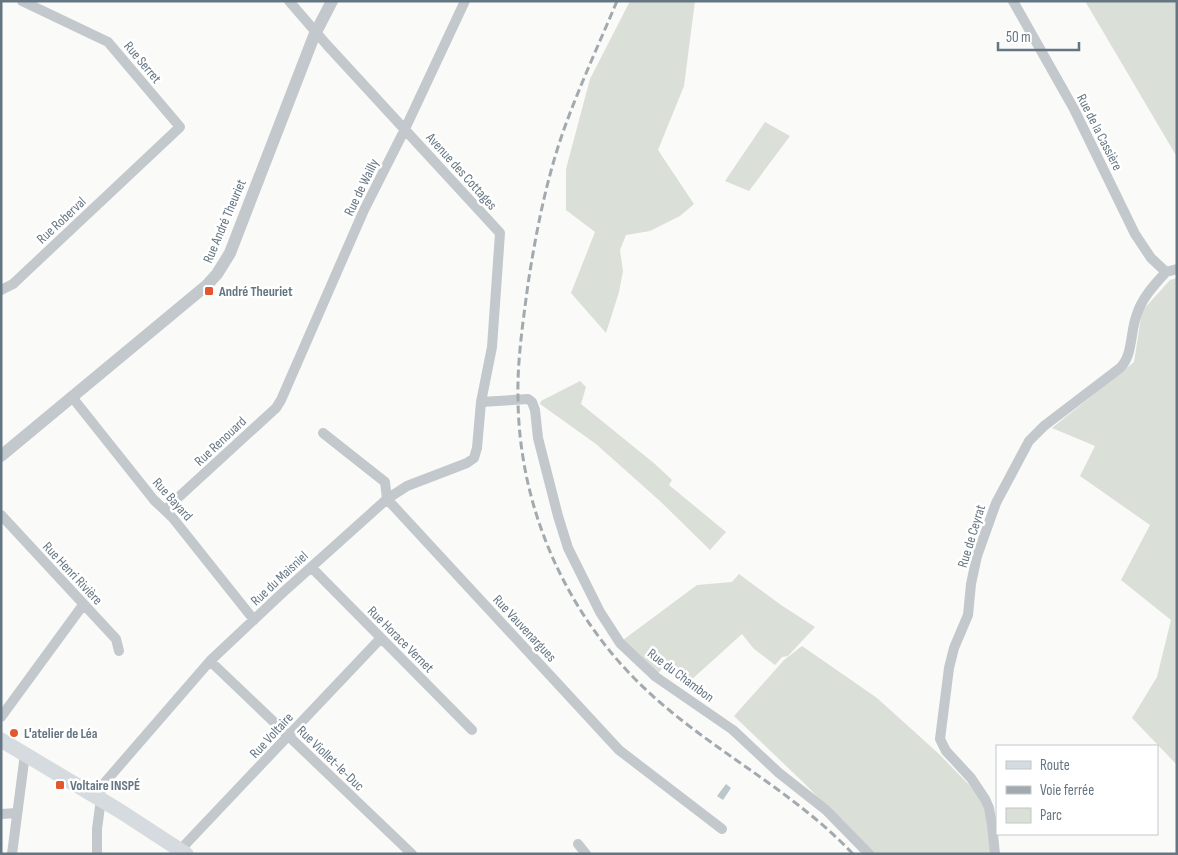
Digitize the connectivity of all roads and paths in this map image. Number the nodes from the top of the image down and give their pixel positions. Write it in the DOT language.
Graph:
graph roads {
  1 [pos="22,1"];
  2 [pos="289,1"];
  3 [pos="332,1"];
  4 [pos="465,1"];
  5 [pos="1013,1"];
  6 [pos="316,32"];
  7 [pos="405,128"];
  8 [pos="138,168"];
  9 [pos="1177,269"];
  10 [pos="1166,272"];
  11 [pos="1,290"];
  12 [pos="288,387"];
  13 [pos="72,398"];
  14 [pos="481,402"];
  15 [pos="323,433"];
  16 [pos="1,456"];
  17 [pos="387,499"];
  18 [pos="166,511"];
  19 [pos="1,515"];
  20 [pos="311,567"];
  21 [pos="83,605"];
  22 [pos="254,620"];
  23 [pos="381,638"];
  24 [pos="119,651"];
  25 [pos="210,661"];
  26 [pos="1,717"];
  27 [pos="472,730"];
  28 [pos="288,736"];
  29 [pos="1,740"];
  30 [pos="25,754"];
  31 [pos="101,799"];
  32 [pos="17,813"];
  33 [pos="1,814"];
  34 [pos="722,829"];
  35 [pos="578,844"];
  36 [pos="183,852"];
  37 [pos="12,854"];
  38 [pos="98,854"];
  39 [pos="412,854"];
  40 [pos="586,854"];
  41 [pos="869,854"];
  42 [pos="995,854"];
  1 -- 8 [label="street, Rue Serret"];
  2 -- 6 [label="street, Avenue des Cottages"];
  3 -- 6 [label="street, Rue André Theuriet"];
  4 -- 7 [label="street, Rue de Wailly"];
  5 -- 10 [label="street, Rue de la Cassière"];
  6 -- 7 [label="street, Avenue des Cottages"];
  6 -- 13 [label="street, Rue André Theuriet"];
  7 -- 12 [label="street, Rue de Wailly"];
  7 -- 14 [label="street, Avenue des Cottages"];
  8 -- 11 [label="street, Rue Roberval"];
  9 -- 10 [label="street"];
  10 -- 42 [label="street, Rue de Ceyrat"];
  12 -- 18 [label="street, Rue Renouard"];
  13 -- 16 [label="street, Rue André Theuriet"];
  13 -- 18 [label="street, Rue Bayard"];
  14 -- 17 [label="street, Rue du Maisniel"];
  14 -- 41 [label="street, Rue du Chambon"];
  15 -- 17 [label="street, Rue Vauvenargues"];
  17 -- 20 [label="street, Rue du Maisniel"];
  17 -- 34 [label="street, Rue Vauvenargues"];
  18 -- 22 [label="street, Rue Bayard"];
  19 -- 21 [label="street, Rue Henri Rivière"];
  20 -- 22 [label="street, Rue du Maisniel"];
  20 -- 23 [label="street, Rue Horace Vernet"];
  21 -- 24 [label="street, Rue Henri Rivière"];
  21 -- 26 [label="street"];
  22 -- 25 [label="street, Rue du Maisniel"];
  23 -- 27 [label="street, Rue Horace Vernet"];
  23 -- 28 [label="street, Rue Voltaire"];
  25 -- 28 [label="street, Rue Viollet-le-Duc"];
  25 -- 31 [label="street, Rue du Maisniel"];
  28 -- 36 [label="street, Rue Voltaire"];
  28 -- 39 [label="street, Rue Viollet-le-Duc"];
  29 -- 30 [label="main road"];
  30 -- 31 [label="main road"];
  30 -- 32 [label="street"];
  31 -- 36 [label="main road"];
  31 -- 38 [label="street, Rue du Maisniel"];
  32 -- 33 [label="street"];
  32 -- 37 [label="street"];
  35 -- 40 [label="street"];
}
